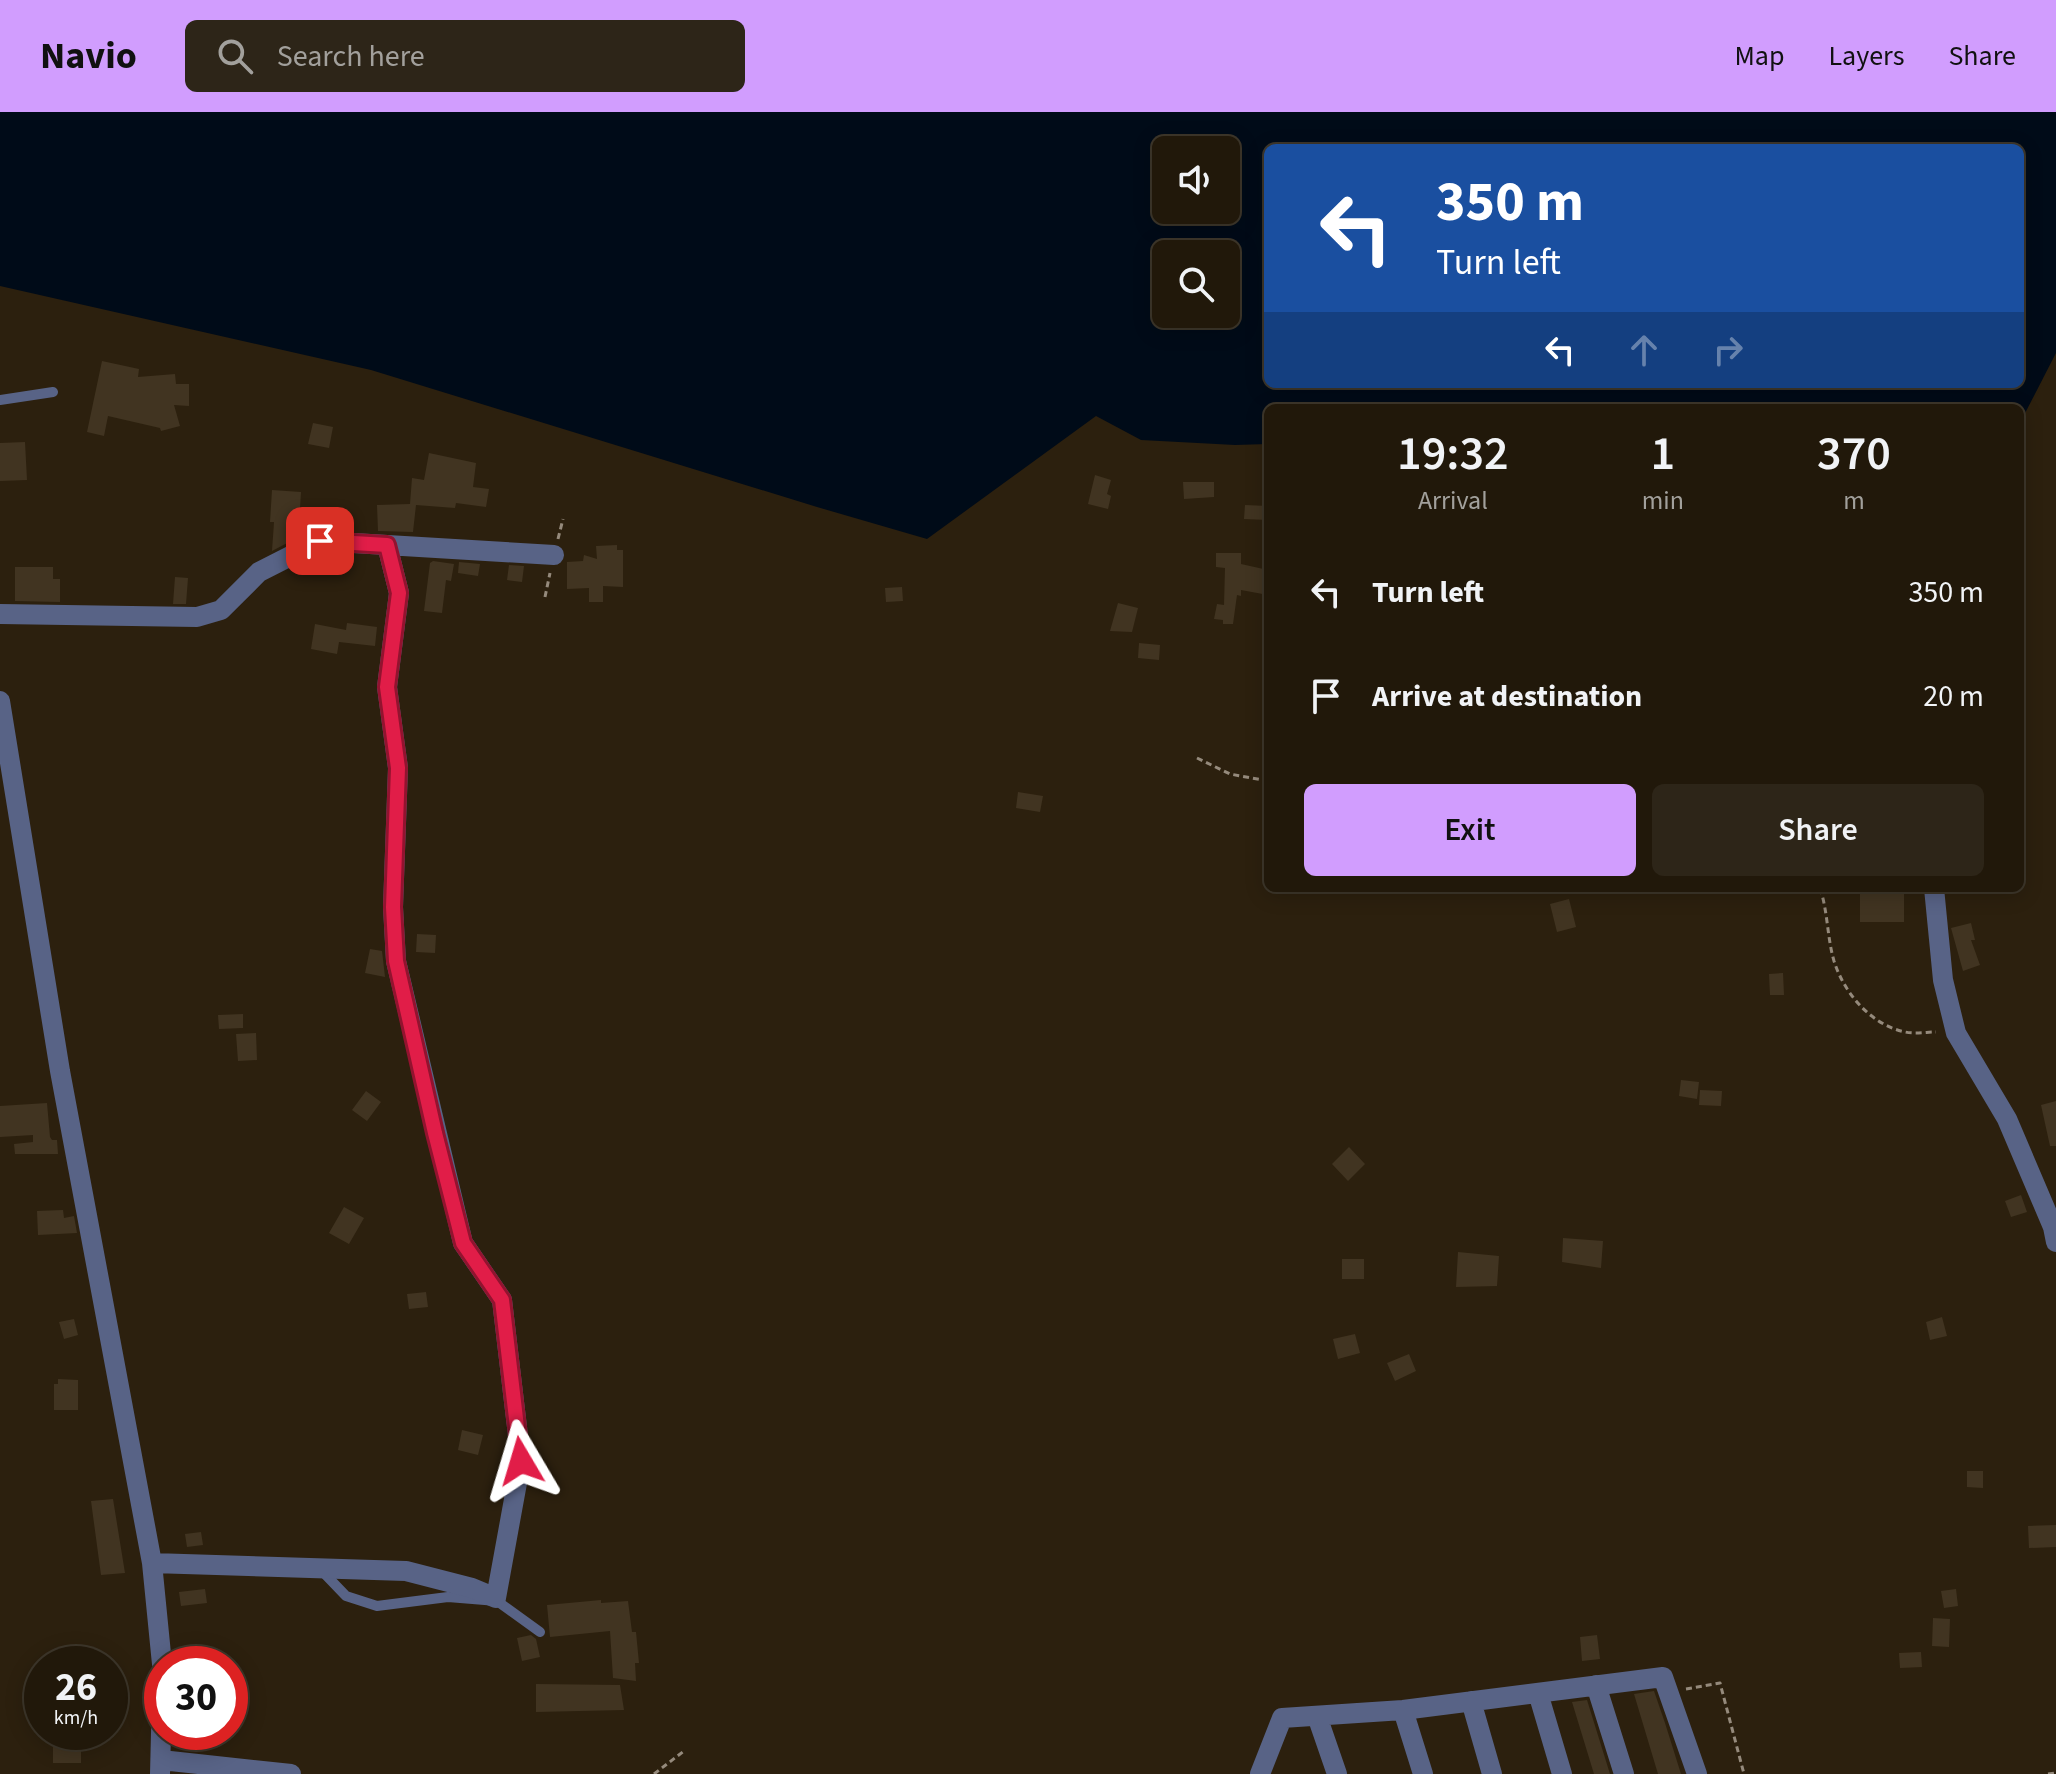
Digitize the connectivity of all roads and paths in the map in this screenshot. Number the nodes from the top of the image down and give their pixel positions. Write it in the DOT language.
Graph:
graph roads {
  1 [pos="53,392"];
  2 [pos="0,400"];
  3 [pos="387,545"];
  4 [pos="554,555"];
  5 [pos="0,614"];
  6 [pos="0,701"];
  7 [pos="1197,758"];
  8 [pos="1264,780"];
  9 [pos="1821,892"];
  10 [pos="1934,892"];
  11 [pos="1956,1033"];
  12 [pos="2056,1242"];
  13 [pos="152,1563"];
  14 [pos="321,1569"];
  15 [pos="497,1599"];
  16 [pos="540,1632"];
  17 [pos="160,1646"];
  18 [pos="1596,1685"];
  19 [pos="1667,1692"];
  20 [pos="1538,1693"];
  21 [pos="1471,1701"];
  22 [pos="1403,1710"];
  23 [pos="1317,1716"];
  24 [pos="684,1751"];
  25 [pos="161,1767"];
  26 [pos="2056,1773"];
  27 [pos="291,1774"];
  28 [pos="654,1774"];
  29 [pos="1260,1774"];
  30 [pos="1337,1774"];
  31 [pos="1423,1774"];
  32 [pos="1492,1774"];
  33 [pos="1562,1774"];
  34 [pos="1624,1774"];
  35 [pos="1697,1774"];
  36 [pos="1744,1774"];
  37 [pos="2048,1774"];
  1 -- 2 [label="lane"];
  3 -- 4 [label="street"];
  3 -- 5 [label="street"];
  3 -- 15 [label="street"];
  6 -- 13 [label="street"];
  7 -- 8 [label="path"];
  9 -- 11 [label="path"];
  10 -- 11 [label="street"];
  11 -- 12 [label="street"];
  13 -- 14 [label="street"];
  13 -- 17 [label="street"];
  14 -- 15 [label="street"];
  14 -- 15 [label="lane"];
  15 -- 16 [label="lane"];
  18 -- 19 [label="street"];
  18 -- 20 [label="street"];
  18 -- 34 [label="street"];
  19 -- 35 [label="street"];
  19 -- 36 [label="path"];
  20 -- 21 [label="street"];
  20 -- 33 [label="street"];
  21 -- 22 [label="street"];
  21 -- 32 [label="street"];
  22 -- 23 [label="street"];
  22 -- 31 [label="street"];
  23 -- 29 [label="street"];
  23 -- 30 [label="street"];
  24 -- 28 [label="path"];
  25 -- 27 [label="street"];
  26 -- 37 [label="path"];
}
